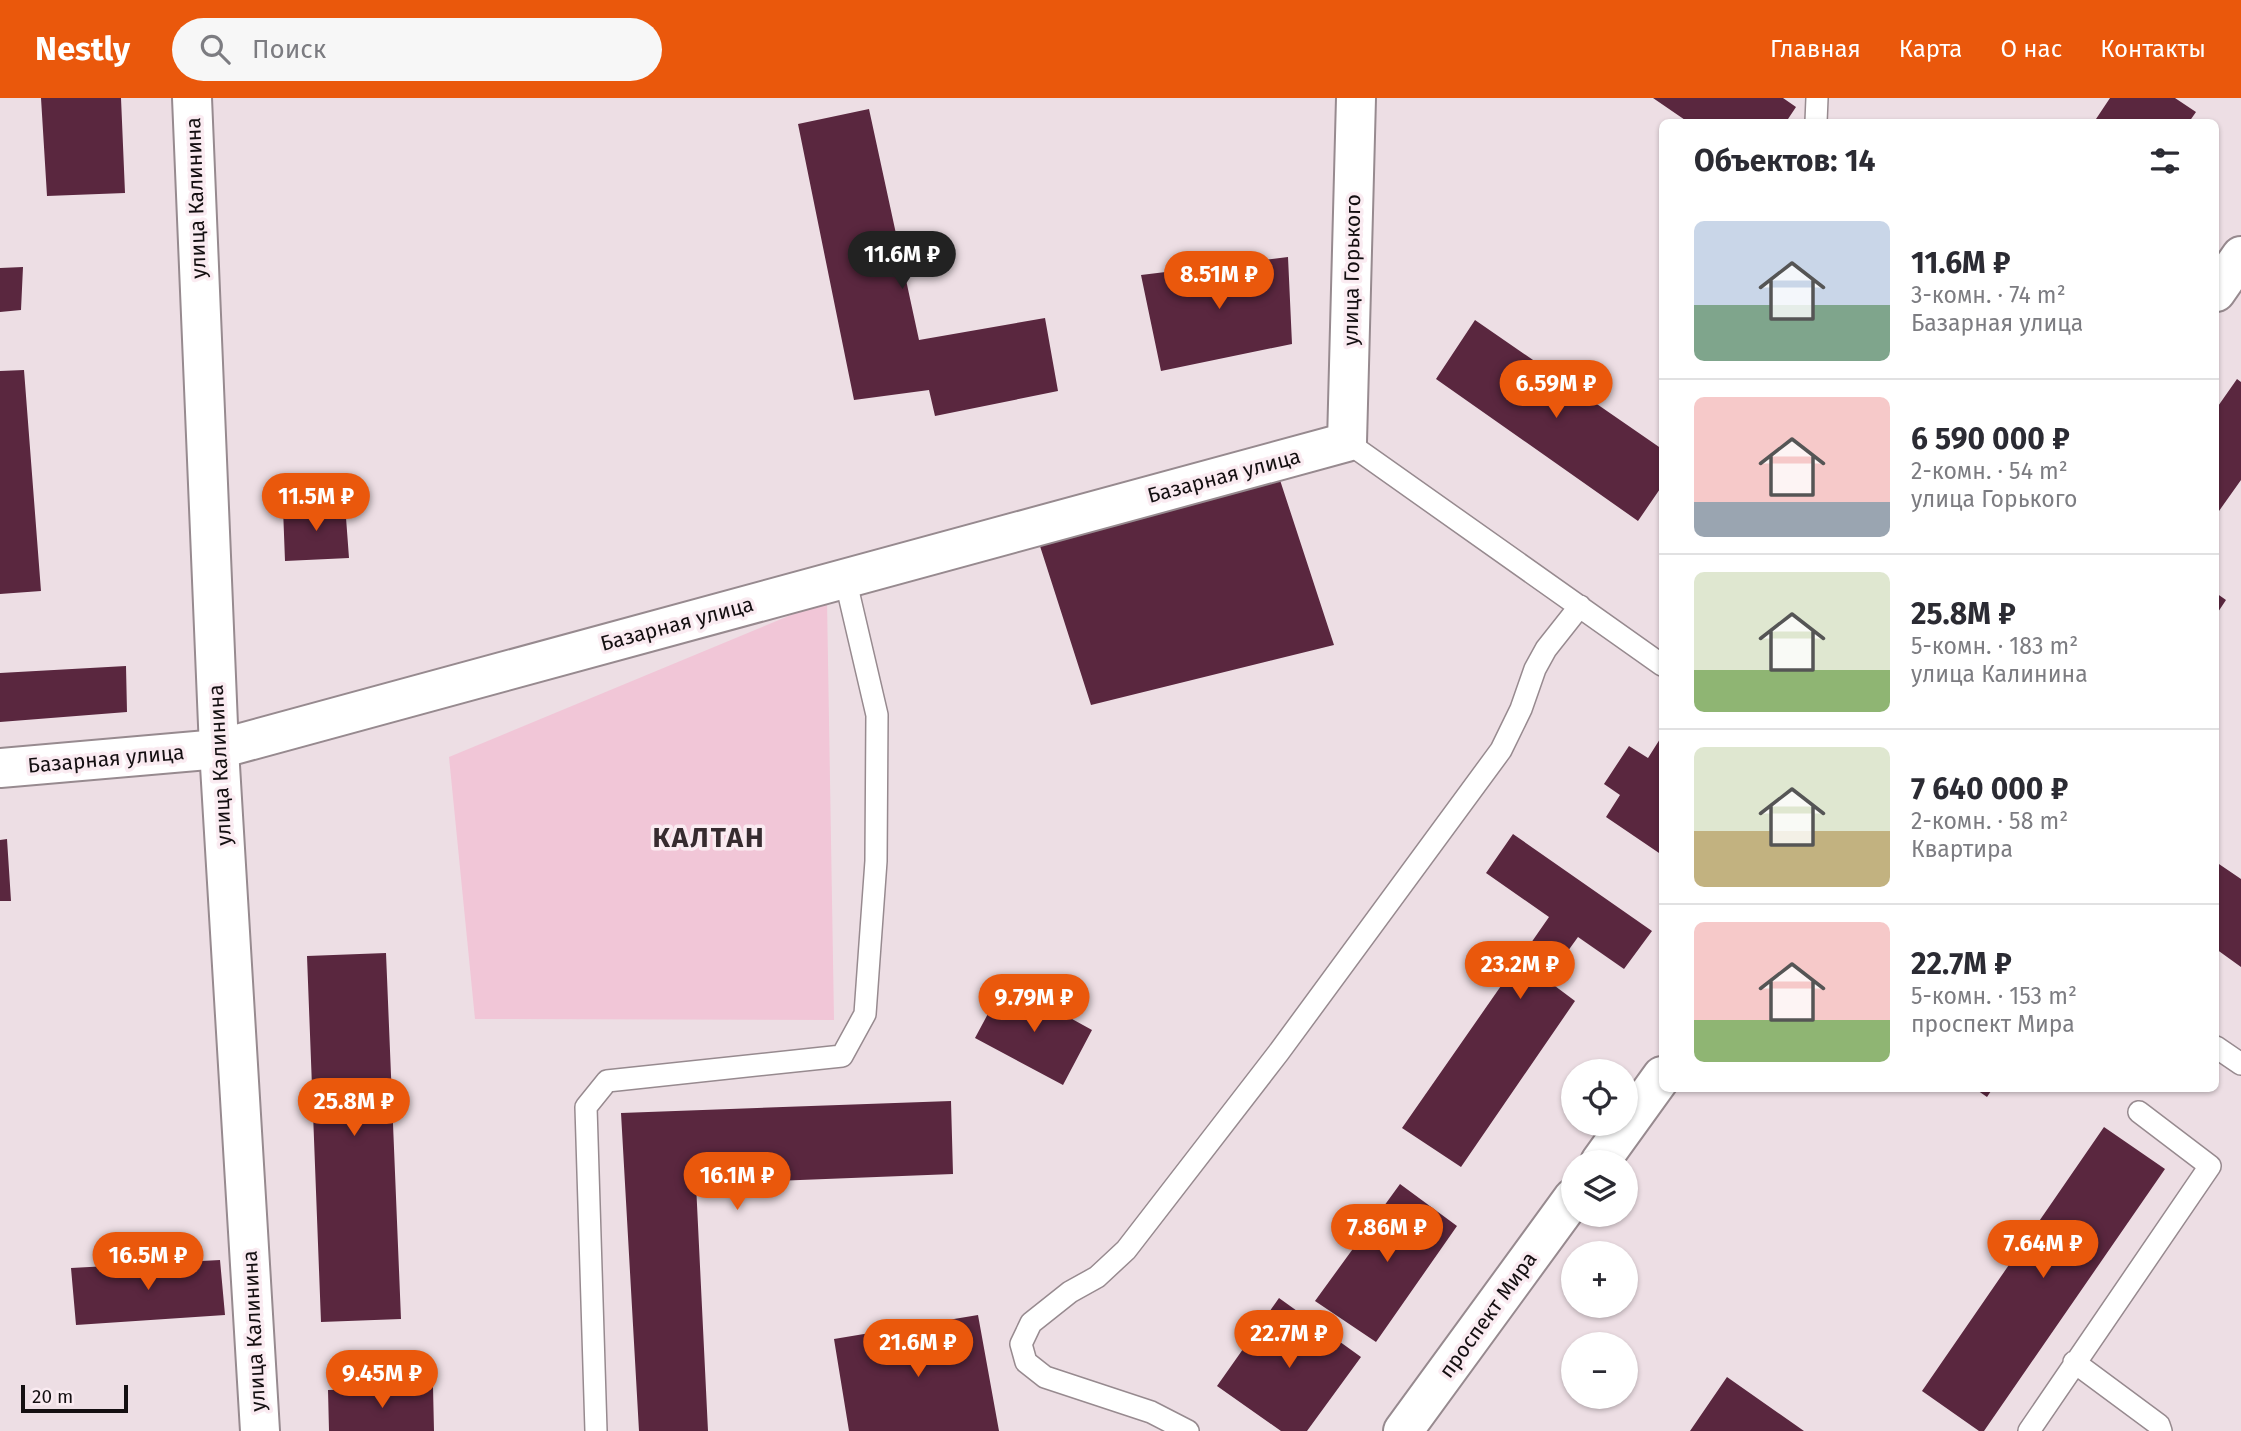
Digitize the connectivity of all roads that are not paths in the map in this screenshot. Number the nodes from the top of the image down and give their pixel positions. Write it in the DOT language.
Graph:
graph roads {
  1 [pos="192,98"];
  2 [pos="1356,98"];
  3 [pos="1818,98"];
  4 [pos="1816,119"];
  5 [pos="2241,256"];
  6 [pos="2219,288"];
  7 [pos="1348,442"];
  8 [pos="845,578"];
  9 [pos="1580,606"];
  10 [pos="1659,663"];
  11 [pos="219,749"];
  12 [pos="0,768"];
  13 [pos="2219,1049"];
  14 [pos="2241,1064"];
  15 [pos="1659,1080"];
  16 [pos="2139,1112"];
  17 [pos="1609,1150"];
  18 [pos="1561,1214"];
  19 [pos="2074,1362"];
  20 [pos="260,1431"];
  21 [pos="596,1431"];
  22 [pos="1188,1431"];
  23 [pos="1403,1431"];
  24 [pos="2029,1431"];
  25 [pos="2161,1431"];
  1 -- 11 [label="street, улица Калинина"];
  2 -- 7 [label="street, улица Горького"];
  3 -- 4 [label="lane"];
  5 -- 6 [label="street"];
  7 -- 8 [label="street, Базарная улица"];
  7 -- 9 [label="lane"];
  8 -- 11 [label="street, Базарная улица"];
  8 -- 21 [label="lane"];
  9 -- 10 [label="lane"];
  9 -- 22 [label="lane"];
  11 -- 12 [label="street, Базарная улица"];
  11 -- 20 [label="street, улица Калинина"];
  13 -- 14 [label="lane"];
  15 -- 17 [label="street"];
  16 -- 19 [label="lane"];
  18 -- 23 [label="street, проспект Мира"];
  19 -- 24 [label="lane"];
  19 -- 25 [label="lane"];
}
